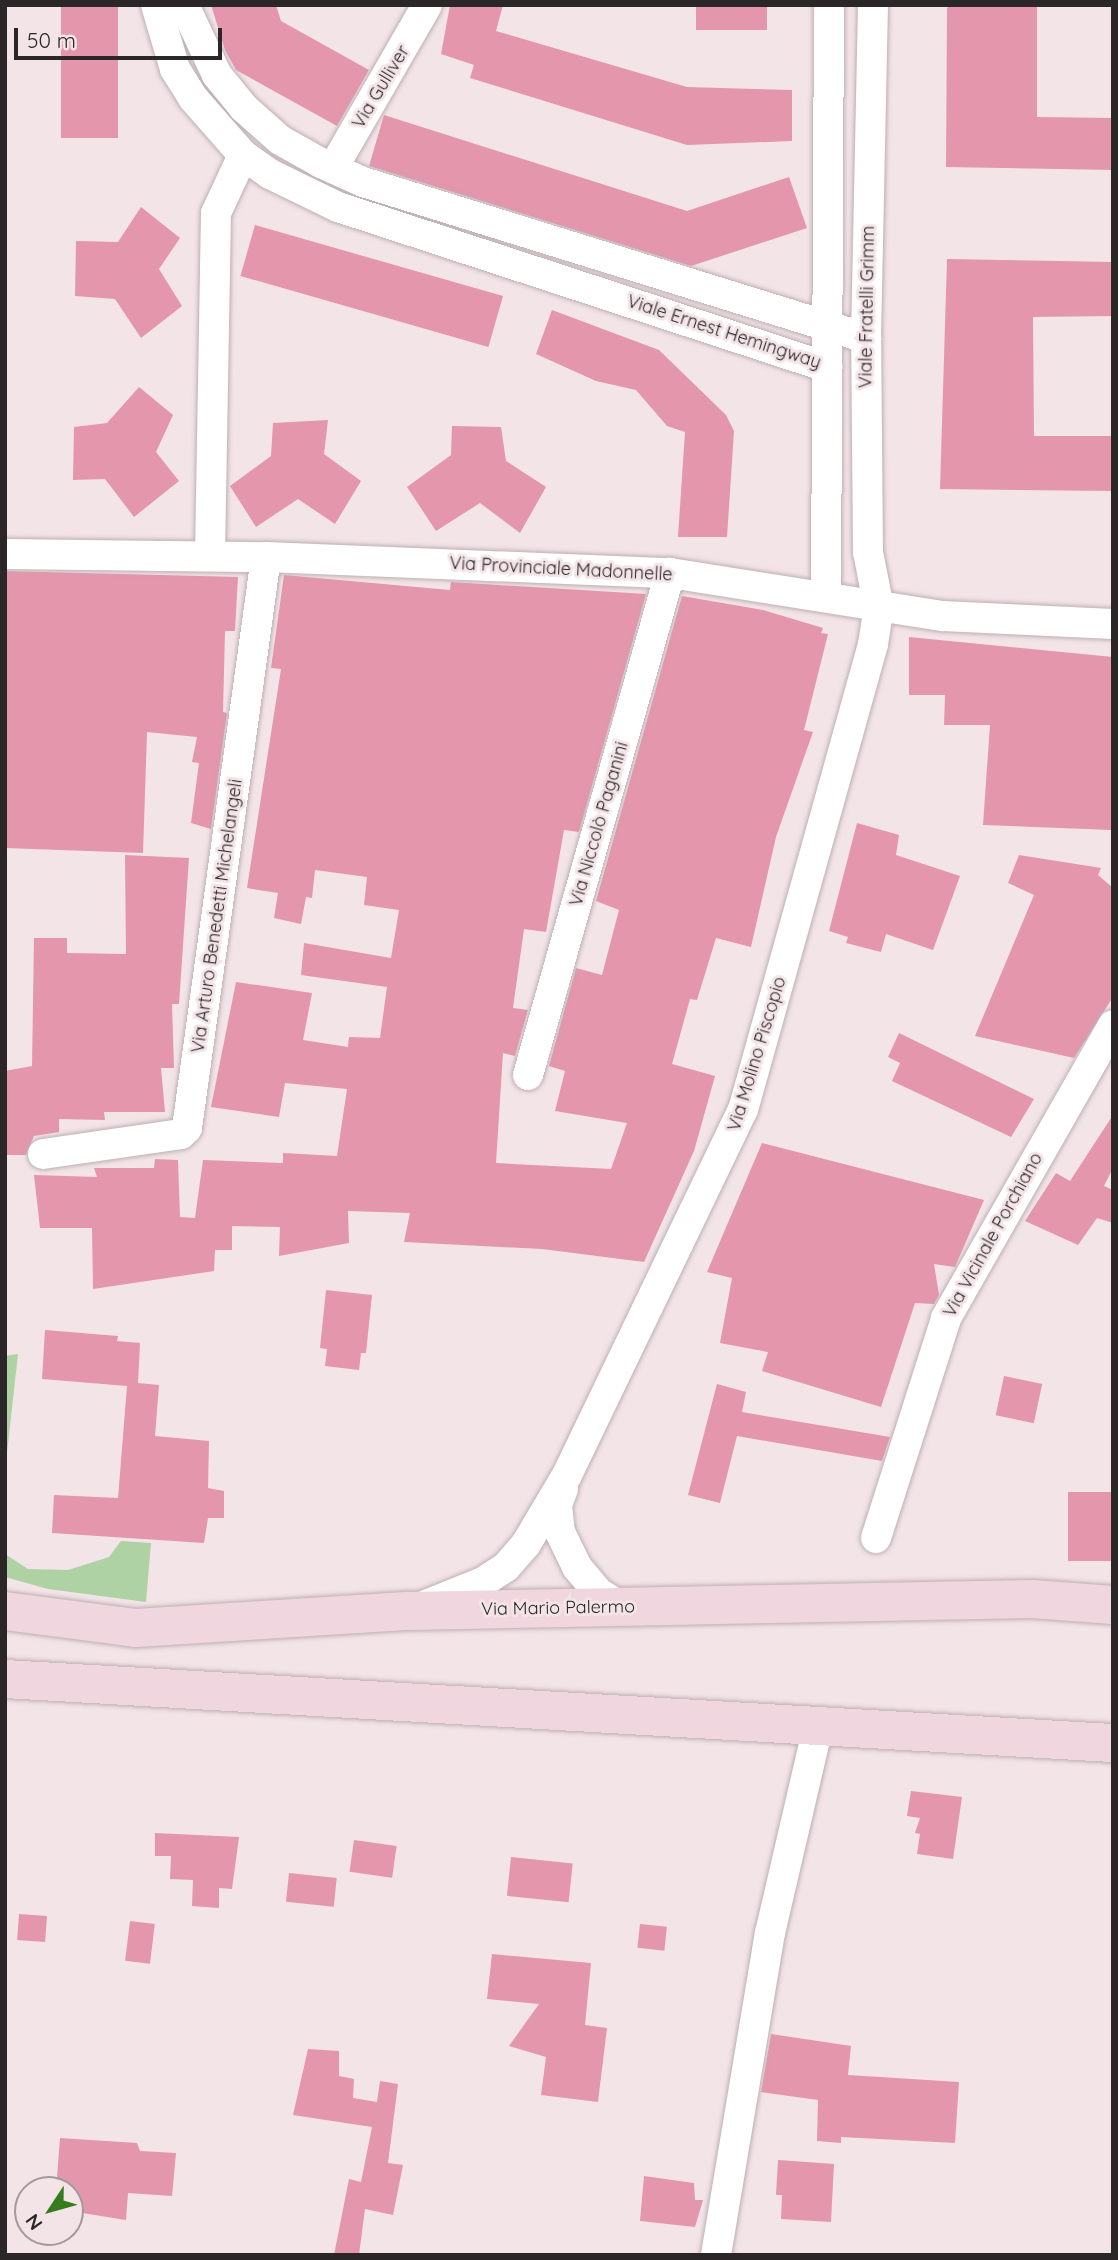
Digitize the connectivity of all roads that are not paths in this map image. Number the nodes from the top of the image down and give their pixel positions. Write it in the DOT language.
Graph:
graph roads {
  1 [pos="156,5"];
  2 [pos="184,5"];
  3 [pos="427,5"];
  4 [pos="829,5"];
  5 [pos="873,5"];
  6 [pos="243,155"];
  7 [pos="333,169"];
  8 [pos="828,326"];
  9 [pos="866,338"];
  10 [pos="827,367"];
  11 [pos="5,554"];
  12 [pos="210,556"];
  13 [pos="266,557"];
  14 [pos="670,573"];
  15 [pos="826,595"];
  16 [pos="879,608"];
  17 [pos="1113,624"];
  18 [pos="1113,1025"];
  19 [pos="528,1075"];
  20 [pos="43,1154"];
  21 [pos="567,1475"];
  22 [pos="876,1538"];
  23 [pos="1113,1605"];
  24 [pos="620,1606"];
  25 [pos="409,1611"];
  26 [pos="5,1612"];
  27 [pos="5,1679"];
  28 [pos="818,1726"];
  29 [pos="1113,1744"];
  30 [pos="716,2255"];
  1 -- 6 [label="street, Viale Ernest Hemingway"];
  2 -- 7 [label="street, Viale Ernest Hemingway"];
  3 -- 7 [label="street, Via Gulliver"];
  4 -- 8 [label="street"];
  5 -- 9 [label="street, Viale Fratelli Grimm"];
  6 -- 10 [label="street, Viale Ernest Hemingway"];
  6 -- 12 [label="street"];
  7 -- 8 [label="street, Viale Ernest Hemingway"];
  8 -- 9 [label="street, Viale Ernest Hemingway"];
  8 -- 10 [label="street"];
  9 -- 10 [label="street, Viale Ernest Hemingway"];
  9 -- 16 [label="street, Viale Fratelli Grimm"];
  10 -- 15 [label="street"];
  11 -- 12 [label="street, Via Provinciale Madonnelle"];
  12 -- 13 [label="street, Via Provinciale Madonnelle"];
  13 -- 14 [label="street, Via Provinciale Madonnelle"];
  13 -- 20 [label="street, Via Arturo Benedetti Michelangeli"];
  14 -- 15 [label="street, Via Provinciale Madonnelle"];
  14 -- 19 [label="street, Via Niccolò Paganini"];
  15 -- 16 [label="street, Via Provinciale Madonnelle"];
  16 -- 17 [label="street, Via Provinciale Madonnelle"];
  16 -- 21 [label="street, Via Molino Piscopio"];
  18 -- 22 [label="street, Via Vicinale Porchiano"];
  21 -- 24 [label="street, Via Molino Piscopio"];
  21 -- 25 [label="street, Via Molino Piscopio"];
  23 -- 24 [label="street, Via Mario Palermo"];
  24 -- 25 [label="street, Via Mario Palermo"];
  25 -- 26 [label="street, Via Mario Palermo"];
  27 -- 28 [label="street"];
  28 -- 29 [label="street"];
  28 -- 30 [label="street"];
}
